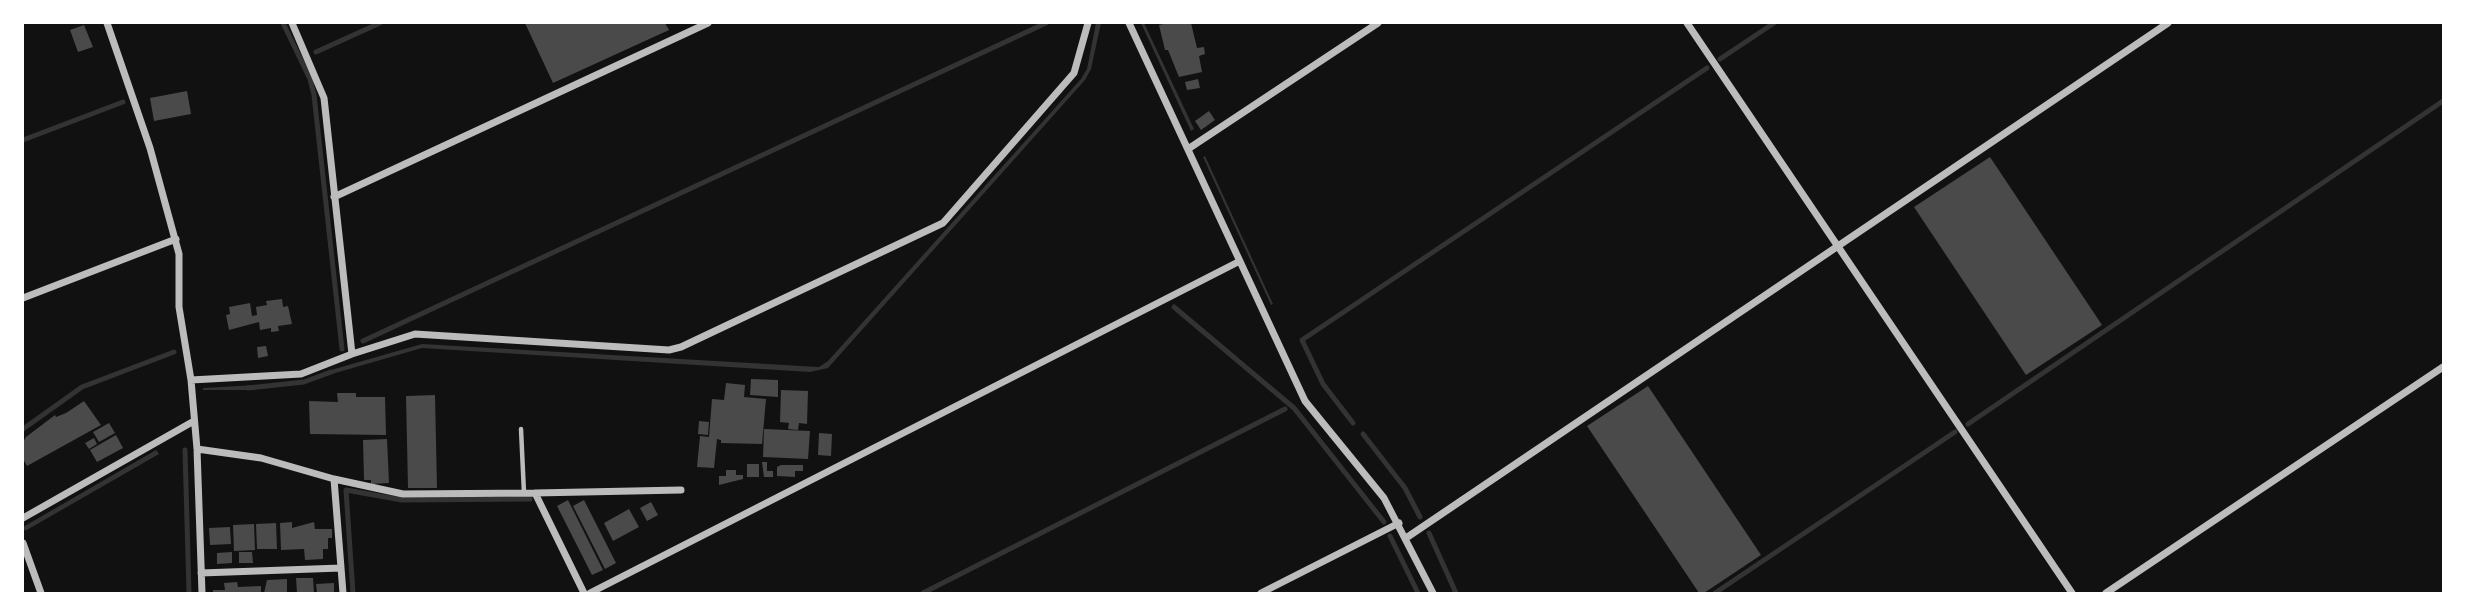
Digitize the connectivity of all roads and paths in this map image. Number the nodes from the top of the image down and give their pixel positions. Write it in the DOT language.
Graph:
graph roads {
  1 [pos="107,23"];
  2 [pos="292,23"];
  3 [pos="708,23"];
  4 [pos="1088,23"];
  5 [pos="1129,23"];
  6 [pos="1378,23"];
  7 [pos="1688,23"];
  8 [pos="2168,23"];
  9 [pos="1188,149"];
  10 [pos="334,197"];
  11 [pos="176,239"];
  12 [pos="1838,246"];
  13 [pos="1240,261"];
  14 [pos="23,298"];
  15 [pos="352,354"];
  16 [pos="2443,367"];
  17 [pos="191,380"];
  18 [pos="194,421"];
  19 [pos="521,429"];
  20 [pos="197,449"];
  21 [pos="334,480"];
  22 [pos="681,490"];
  23 [pos="535,493"];
  24 [pos="524,494"];
  25 [pos="23,518"];
  26 [pos="1399,523"];
  27 [pos="1406,538"];
  28 [pos="23,543"];
  29 [pos="341,568"];
  30 [pos="201,573"];
  31 [pos="41,593"];
  32 [pos="202,593"];
  33 [pos="343,593"];
  34 [pos="584,593"];
  35 [pos="590,593"];
  36 [pos="1261,593"];
  37 [pos="1433,593"];
  38 [pos="2072,593"];
  39 [pos="2106,593"];
  1 -- 11 [label="street"];
  2 -- 10 [label="street"];
  3 -- 10 [label="street"];
  4 -- 15 [label="street"];
  5 -- 9 [label="street"];
  6 -- 9 [label="street"];
  7 -- 12 [label="street"];
  8 -- 12 [label="street"];
  9 -- 13 [label="street"];
  10 -- 15 [label="street"];
  11 -- 14 [label="street"];
  11 -- 17 [label="street"];
  12 -- 27 [label="street"];
  12 -- 38 [label="street"];
  13 -- 26 [label="street"];
  13 -- 35 [label="street"];
  15 -- 17 [label="street"];
  16 -- 39 [label="street"];
  17 -- 18 [label="street"];
  18 -- 20 [label="street"];
  18 -- 25 [label="street"];
  19 -- 24 [label="lane"];
  20 -- 21 [label="street"];
  20 -- 30 [label="street"];
  21 -- 24 [label="street"];
  21 -- 29 [label="street"];
  22 -- 23 [label="street"];
  23 -- 24 [label="street"];
  23 -- 34 [label="street"];
  26 -- 27 [label="street"];
  26 -- 36 [label="street"];
  27 -- 37 [label="street"];
  28 -- 31 [label="street"];
  29 -- 30 [label="street"];
  29 -- 33 [label="street"];
  30 -- 32 [label="street"];
}
